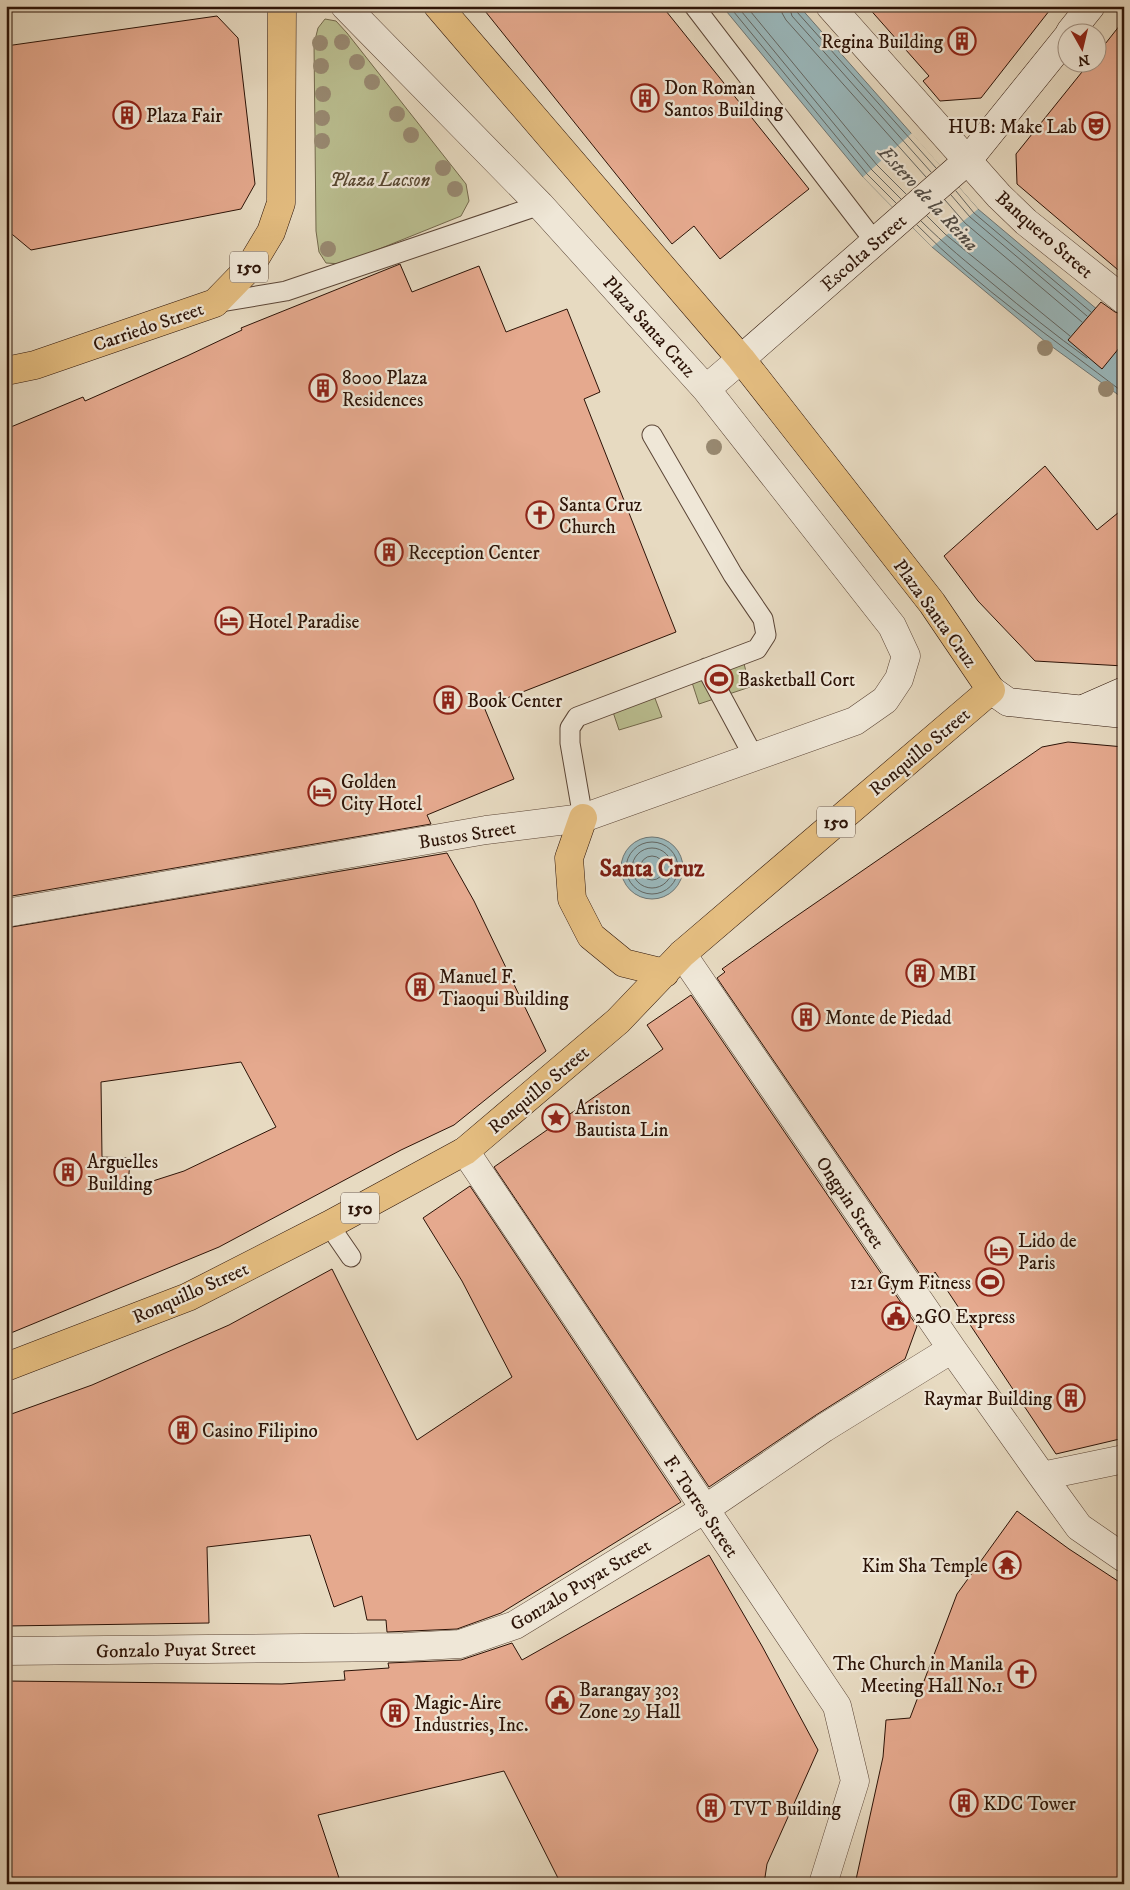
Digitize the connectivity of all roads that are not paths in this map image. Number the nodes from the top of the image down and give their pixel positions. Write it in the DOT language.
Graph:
graph roads {
  1 [pos="282,6"];
  2 [pos="345,6"];
  3 [pos="438,6"];
  4 [pos="694,6"];
  5 [pos="830,6"];
  6 [pos="1091,6"];
  7 [pos="1078,22"];
  8 [pos="1058,48"];
  9 [pos="958,168"];
  10 [pos="540,205"];
  11 [pos="875,242"];
  12 [pos="1124,300"];
  13 [pos="215,303"];
  14 [pos="741,359"];
  15 [pos="6,371"];
  16 [pos="706,389"];
  17 [pos="652,435"];
  18 [pos="706,668"];
  19 [pos="899,679"];
  20 [pos="991,690"];
  21 [pos="1124,691"];
  22 [pos="1082,710"];
  23 [pos="1124,714"];
  24 [pos="754,757"];
  25 [pos="583,818"];
  26 [pos="6,913"];
  27 [pos="673,964"];
  28 [pos="465,1151"];
  29 [pos="329,1225"];
  30 [pos="351,1258"];
  31 [pos="952,1349"];
  32 [pos="6,1367"];
  33 [pos="1124,1459"];
  34 [pos="1042,1476"];
  35 [pos="704,1509"];
  36 [pos="1124,1558"];
  37 [pos="6,1651"];
  38 [pos="823,1884"];
  1 -- 13 [label="main road, Carriedo Street / 150"];
  2 -- 10 [label="street, Plaza Santa Cruz"];
  3 -- 14 [label="main road, Plaza Santa Cruz"];
  4 -- 11 [label="lane"];
  5 -- 9 [label="street, Banquero Street"];
  6 -- 7 [label="street"];
  8 -- 9 [label="street, Escolta Street"];
  9 -- 11 [label="street, Escolta Street"];
  9 -- 12 [label="street, Banquero Street"];
  10 -- 13 [label="lane"];
  10 -- 16 [label="street, Plaza Santa Cruz"];
  11 -- 14 [label="street, Escolta Street"];
  13 -- 15 [label="main road, Carriedo Street / 150"];
  14 -- 16 [label="street, Escolta Street"];
  14 -- 20 [label="main road, Plaza Santa Cruz"];
  16 -- 19 [label="street, Plaza Santa Cruz"];
  17 -- 18 [label="lane"];
  18 -- 24 [label="lane"];
  18 -- 25 [label="lane"];
  19 -- 24 [label="street, Bustos Street"];
  20 -- 22 [label="street"];
  20 -- 27 [label="main road, Ronquillo Street / 150"];
  21 -- 22 [label="street"];
  22 -- 23 [label="street"];
  24 -- 25 [label="street, Bustos Street"];
  25 -- 26 [label="street, Bustos Street"];
  25 -- 27 [label="main road"];
  27 -- 28 [label="main road, Ronquillo Street / 150"];
  27 -- 31 [label="street, Ongpin Street"];
  28 -- 29 [label="main road, Ronquillo Street / 150"];
  28 -- 35 [label="street, F. Torres Street"];
  29 -- 30 [label="lane"];
  29 -- 32 [label="main road, Ronquillo Street / 150"];
  31 -- 34 [label="street, Ongpin Street"];
  31 -- 35 [label="street, Gonzalo Puyat Street"];
  33 -- 34 [label="street"];
  34 -- 36 [label="street, Ongpin Street"];
  35 -- 37 [label="street, Gonzalo Puyat Street"];
  35 -- 38 [label="street, F. Torres Street"];
}
